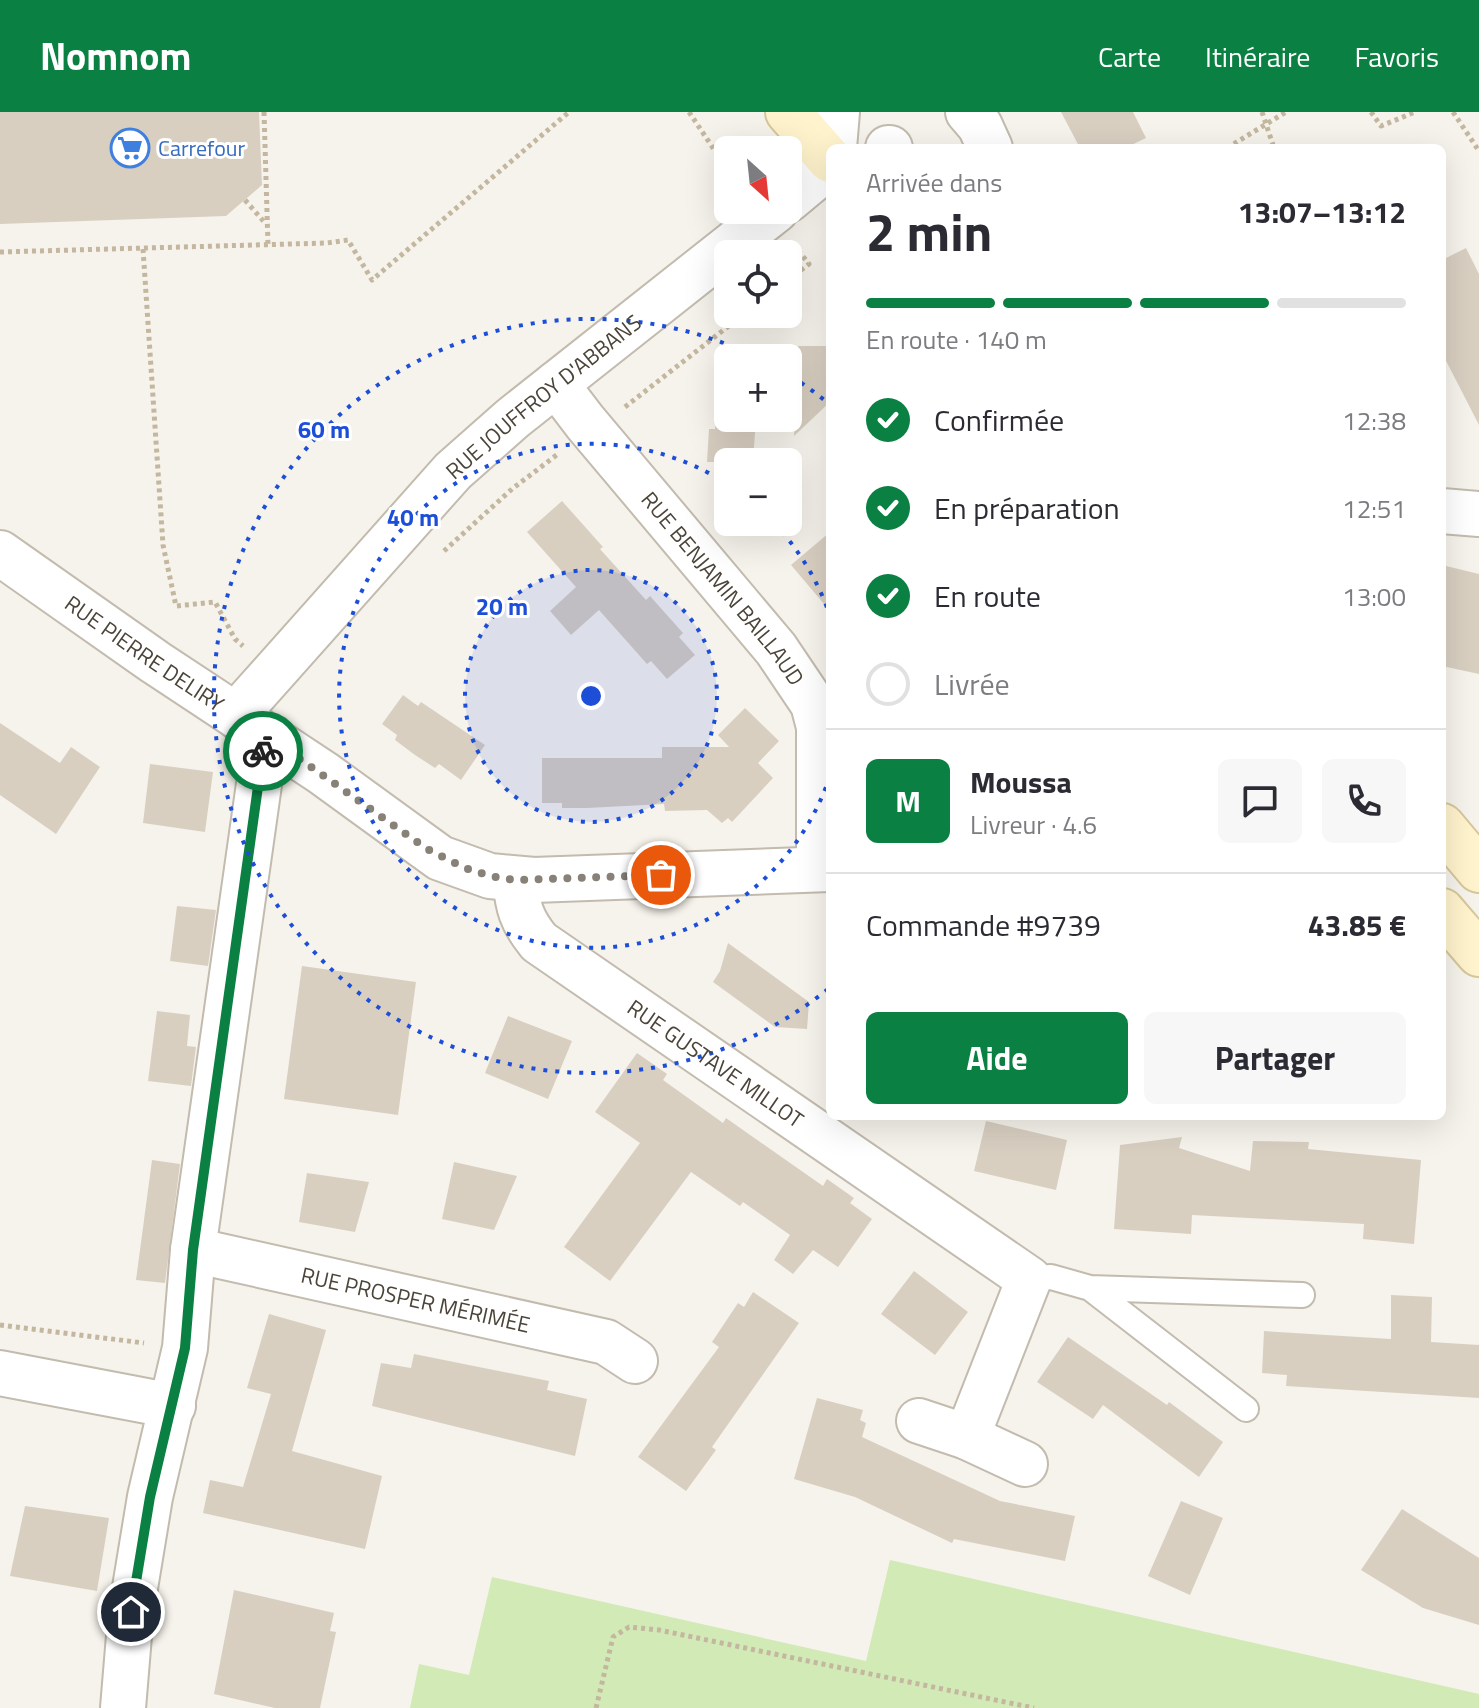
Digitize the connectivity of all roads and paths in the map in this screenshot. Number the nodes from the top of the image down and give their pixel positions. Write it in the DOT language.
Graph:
graph roads {
  1 [pos="264,112"];
  2 [pos="569,112"];
  3 [pos="689,112"];
  4 [pos="788,112"];
  5 [pos="837,112"];
  6 [pos="968,112"];
  7 [pos="1262,112"];
  8 [pos="1286,112"];
  9 [pos="1371,112"];
  10 [pos="1415,112"];
  11 [pos="1453,112"];
  12 [pos="1268,123"];
  13 [pos="834,144"];
  14 [pos="988,144"];
  15 [pos="1234,144"];
  16 [pos="1273,144"];
  17 [pos="714,150"];
  18 [pos="1479,151"];
  19 [pos="826,157"];
  20 [pos="826,166"];
  21 [pos="802,187"];
  22 [pos="245,200"];
  23 [pos="758,224"];
  24 [pos="267,225"];
  25 [pos="268,245"];
  26 [pos="143,249"];
  27 [pos="0,252"];
  28 [pos="726,328"];
  29 [pos="556,384"];
  30 [pos="593,431"];
  31 [pos="1446,511"];
  32 [pos="1479,514"];
  33 [pos="0,553"];
  34 [pos="433,561"];
  35 [pos="275,672"];
  36 [pos="252,726"];
  37 [pos="1446,831"];
  38 [pos="824,869"];
  39 [pos="1479,870"];
  40 [pos="515,880"];
  41 [pos="1446,916"];
  42 [pos="1479,954"];
  43 [pos="193,1250"];
  44 [pos="1029,1279"];
  45 [pos="1090,1288"];
  46 [pos="1302,1295"];
  47 [pos="0,1325"];
  48 [pos="185,1348"];
  49 [pos="635,1361"];
  50 [pos="0,1373"];
  51 [pos="173,1406"];
  52 [pos="1246,1409"];
  53 [pos="919,1421"];
  54 [pos="967,1437"];
  55 [pos="1025,1464"];
  56 [pos="123,1708"];
  57 [pos="596,1708"];
  58 [pos="1034,1708"];
  1 -- 24 [label="path"];
  2 -- 25 [label="path"];
  3 -- 17 [label="path"];
  4 -- 19 [label="main road"];
  5 -- 13 [label="street"];
  6 -- 14 [label="street"];
  7 -- 12 [label="path"];
  8 -- 12 [label="path"];
  9 -- 10 [label="path"];
  11 -- 18 [label="path"];
  12 -- 15 [label="path"];
  12 -- 16 [label="path"];
  20 -- 21 [label="street"];
  22 -- 24 [label="path"];
  23 -- 29 [label="street, RUE JOUFFROY D'ABBANS"];
  24 -- 25 [label="path"];
  25 -- 26 [label="path"];
  26 -- 27 [label="path"];
  26 -- 35 [label="path"];
  28 -- 30 [label="path"];
  29 -- 30 [label="street, RUE BENJAMIN BAILLAUD"];
  29 -- 35 [label="street, RUE JOUFFROY D'ABBANS"];
  30 -- 34 [label="path"];
  30 -- 38 [label="street, RUE BENJAMIN BAILLAUD"];
  31 -- 32 [label="street"];
  33 -- 36 [label="street, RUE PIERRE DELIRY"];
  35 -- 36 [label="street, RUE JOUFFROY D'ABBANS"];
  36 -- 40 [label="street, RUE PIERRE DELIRY"];
  36 -- 43 [label="street"];
  37 -- 39 [label="main road"];
  38 -- 40 [label="street, RUE PIERRE DELIRY"];
  40 -- 44 [label="street, RUE GUSTAVE MILLOT"];
  41 -- 42 [label="main road"];
  43 -- 48 [label="street"];
  43 -- 49 [label="street, RUE PROSPER MÉRIMÉE"];
  44 -- 45 [label="lane"];
  44 -- 54 [label="street"];
  45 -- 46 [label="lane"];
  45 -- 52 [label="lane"];
  47 -- 48 [label="path"];
  48 -- 51 [label="street"];
  50 -- 51 [label="street"];
  51 -- 56 [label="street"];
  53 -- 54 [label="street"];
  54 -- 55 [label="street"];
  57 -- 58 [label="path"];
}
